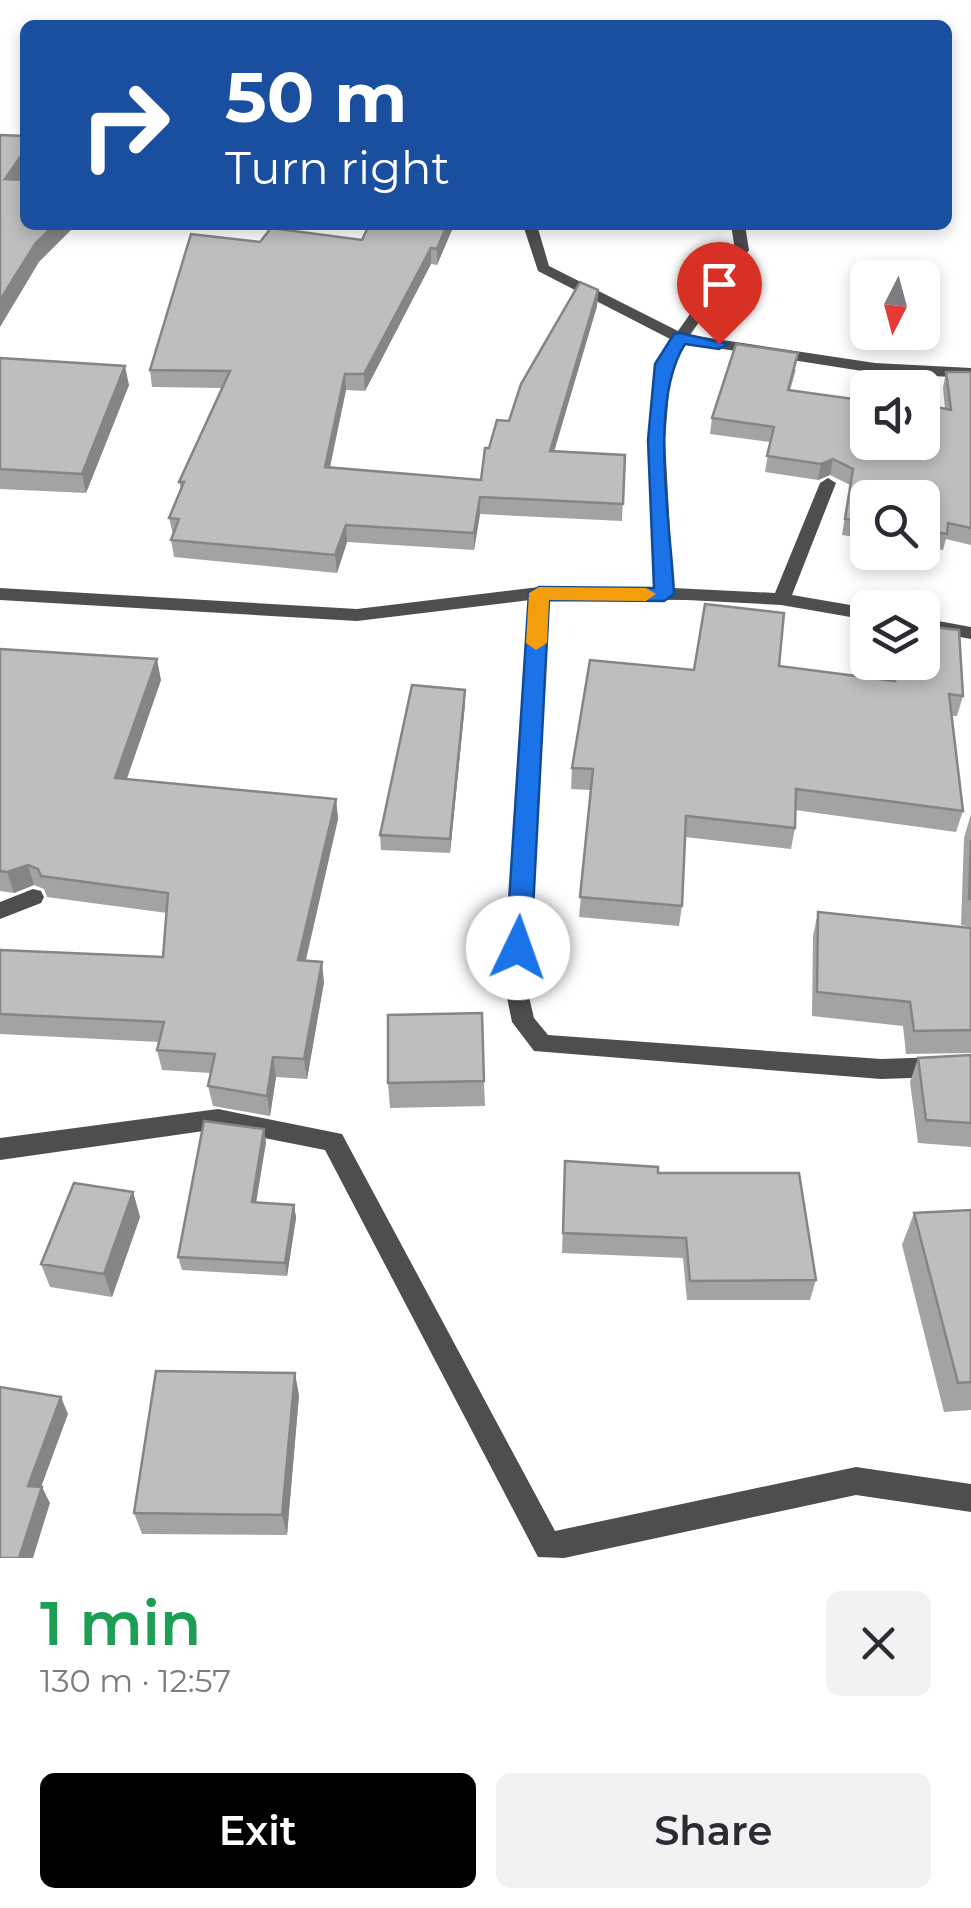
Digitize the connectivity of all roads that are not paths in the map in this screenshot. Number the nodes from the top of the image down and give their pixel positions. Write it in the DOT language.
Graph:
graph roads {
  1 [pos="532,230"];
  2 [pos="739,230"];
  3 [pos="680,338"];
  4 [pos="971,374"];
  5 [pos="828,483"];
  6 [pos="539,593"];
  7 [pos="0,594"];
  8 [pos="664,594"];
  9 [pos="781,599"];
  10 [pos="850,611"];
  11 [pos="940,627"];
  12 [pos="971,633"];
  13 [pos="33,896"];
  14 [pos="0,910"];
  15 [pos="971,1066"];
  16 [pos="0,1149"];
  17 [pos="971,1498"];
  1 -- 3 [label="street"];
  2 -- 3 [label="street"];
  3 -- 4 [label="street"];
  3 -- 8 [label="street"];
  5 -- 9 [label="street"];
  6 -- 7 [label="street"];
  6 -- 8 [label="street"];
  6 -- 15 [label="street"];
  8 -- 9 [label="street"];
  9 -- 10 [label="street"];
  11 -- 12 [label="street"];
  13 -- 14 [label="street"];
  16 -- 17 [label="street"];
}
